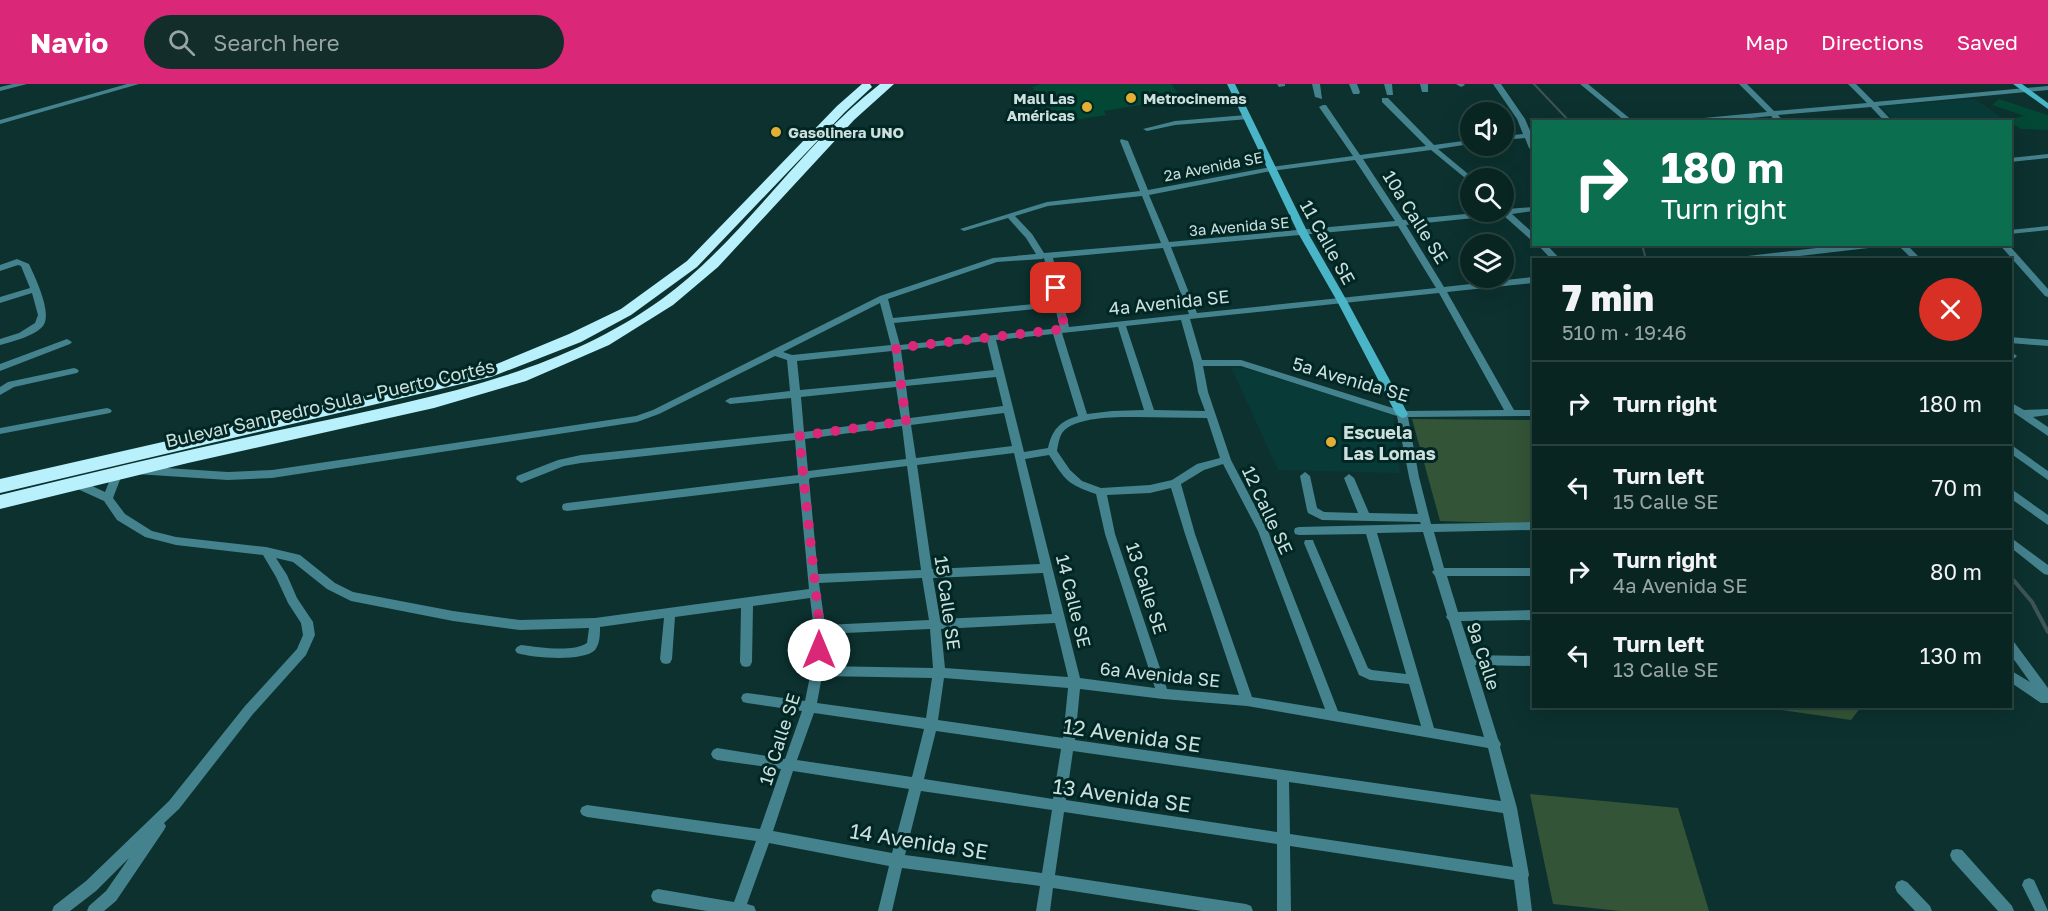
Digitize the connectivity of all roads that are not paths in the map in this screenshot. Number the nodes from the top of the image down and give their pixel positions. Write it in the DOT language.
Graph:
graph roads {
  1 [pos="22,84"];
  2 [pos="135,84"];
  3 [pos="870,84"];
  4 [pos="888,84"];
  5 [pos="1231,84"];
  6 [pos="1316,84"];
  7 [pos="1388,84"];
  8 [pos="1497,84"];
  9 [pos="1584,84"];
  10 [pos="1743,84"];
  11 [pos="1852,84"];
  12 [pos="2021,87"];
  13 [pos="2048,88"];
  14 [pos="0,89"];
  15 [pos="1319,97"];
  16 [pos="1873,105"];
  17 [pos="1323,107"];
  18 [pos="2048,107"];
  19 [pos="1773,113"];
  20 [pos="1246,117"];
  21 [pos="1629,120"];
  22 [pos="1703,120"];
  23 [pos="1779,120"];
  24 [pos="1888,120"];
  25 [pos="0,122"];
  26 [pos="1147,129"];
  27 [pos="1530,135"];
  28 [pos="1514,137"];
  29 [pos="1124,141"];
  30 [pos="1460,143"];
  31 [pos="1431,146"];
  32 [pos="1356,156"];
  33 [pos="2048,156"];
  34 [pos="2012,160"];
  35 [pos="1271,169"];
  36 [pos="1460,171"];
  37 [pos="1145,193"];
  38 [pos="1532,209"];
  39 [pos="1514,210"];
  40 [pos="1010,216"];
  41 [pos="1460,216"];
  42 [pos="1514,220"];
  43 [pos="1401,223"];
  44 [pos="2048,228"];
  45 [pos="964,230"];
  46 [pos="2012,232"];
  47 [pos="1303,233"];
  48 [pos="1532,236"];
  49 [pos="1165,246"];
  50 [pos="1543,246"];
  51 [pos="1792,246"];
  52 [pos="1860,246"];
  53 [pos="1903,246"];
  54 [pos="2005,246"];
  55 [pos="1801,253"];
  56 [pos="1045,256"];
  57 [pos="1555,258"];
  58 [pos="1757,258"];
  59 [pos="1807,258"];
  60 [pos="1916,258"];
  61 [pos="0,268"];
  62 [pos="1532,280"];
  63 [pos="35,289"];
  64 [pos="1442,290"];
  65 [pos="2048,294"];
  66 [pos="883,298"];
  67 [pos="0,300"];
  68 [pos="1342,301"];
  69 [pos="1060,304"];
  70 [pos="1189,316"];
  71 [pos="890,321"];
  72 [pos="1121,324"];
  73 [pos="1060,330"];
  74 [pos="991,338"];
  75 [pos="2012,340"];
  76 [pos="0,342"];
  77 [pos="67,342"];
  78 [pos="2048,343"];
  79 [pos="896,348"];
  80 [pos="773,352"];
  81 [pos="792,358"];
  82 [pos="1198,363"];
  83 [pos="0,368"];
  84 [pos="74,371"];
  85 [pos="1000,373"];
  86 [pos="901,384"];
  87 [pos="0,392"];
  88 [pos="797,393"];
  89 [pos="730,401"];
  90 [pos="2012,406"];
  91 [pos="1009,410"];
  92 [pos="108,411"];
  93 [pos="1510,412"];
  94 [pos="2048,412"];
  95 [pos="1532,413"];
  96 [pos="1402,414"];
  97 [pos="2022,414"];
  98 [pos="1151,415"];
  99 [pos="1210,415"];
  100 [pos="1084,418"];
  101 [pos="906,421"];
  102 [pos="0,431"];
  103 [pos="2048,432"];
  104 [pos="799,436"];
  105 [pos="2012,449"];
  106 [pos="1052,451"];
  107 [pos="1019,453"];
  108 [pos="1226,460"];
  109 [pos="911,462"];
  110 [pos="124,471"];
  111 [pos="804,476"];
  112 [pos="1305,476"];
  113 [pos="2048,476"];
  114 [pos="1349,478"];
  115 [pos="521,479"];
  116 [pos="75,483"];
  117 [pos="1175,483"];
  118 [pos="0,486"];
  119 [pos="1101,492"];
  120 [pos="2012,494"];
  121 [pos="108,498"];
  122 [pos="0,501"];
  123 [pos="567,507"];
  124 [pos="2048,521"];
  125 [pos="1367,523"];
  126 [pos="1425,524"];
  127 [pos="1532,526"];
  128 [pos="1299,531"];
  129 [pos="1309,543"];
  130 [pos="2012,543"];
  131 [pos="266,551"];
  132 [pos="1047,568"];
  133 [pos="2048,571"];
  134 [pos="1438,572"];
  135 [pos="1532,572"];
  136 [pos="926,574"];
  137 [pos="813,579"];
  138 [pos="815,593"];
  139 [pos="747,603"];
  140 [pos="670,613"];
  141 [pos="1532,615"];
  142 [pos="1452,617"];
  143 [pos="1059,618"];
  144 [pos="595,623"];
  145 [pos="935,624"];
  146 [pos="820,630"];
  147 [pos="2012,648"];
  148 [pos="520,650"];
  149 [pos="666,659"];
  150 [pos="1466,660"];
  151 [pos="1532,661"];
  152 [pos="746,662"];
  153 [pos="817,671"];
  154 [pos="939,673"];
  155 [pos="2012,676"];
  156 [pos="1415,680"];
  157 [pos="1075,683"];
  158 [pos="1163,694"];
  159 [pos="747,698"];
  160 [pos="1247,700"];
  161 [pos="2048,700"];
  162 [pos="810,706"];
  163 [pos="1333,715"];
  164 [pos="931,725"];
  165 [pos="1429,731"];
  166 [pos="1495,744"];
  167 [pos="1068,745"];
  168 [pos="717,754"];
  169 [pos="790,766"];
  170 [pos="1283,776"];
  171 [pos="916,785"];
  172 [pos="174,805"];
  173 [pos="1058,807"];
  174 [pos="1510,808"];
  175 [pos="587,811"];
  176 [pos="765,836"];
  177 [pos="1284,840"];
  178 [pos="1957,855"];
  179 [pos="898,861"];
  180 [pos="1522,875"];
  181 [pos="1047,880"];
  182 [pos="2029,885"];
  183 [pos="1902,887"];
  184 [pos="658,896"];
  185 [pos="742,910"];
  186 [pos="59,911"];
  187 [pos="94,911"];
  188 [pos="885,911"];
  189 [pos="1043,911"];
  190 [pos="1246,911"];
  191 [pos="1284,911"];
  192 [pos="1525,911"];
  193 [pos="1925,911"];
  194 [pos="2007,911"];
  195 [pos="2042,911"];
  1 -- 14 [label="street"];
  2 -- 25 [label="street"];
  3 -- 118 [label="highway, Bulevar San Pedro Sula - Puerto Cortés"];
  4 -- 110 [label="highway, Bulevar San Pedro Sula - Puerto Cortés"];
  5 -- 20 [label="street, 11 Calle SE"];
  6 -- 15 [label="street"];
  7 -- 31 [label="street"];
  8 -- 27 [label="street"];
  9 -- 21 [label="street"];
  10 -- 19 [label="street"];
  11 -- 16 [label="street"];
  12 -- 13 [label="street"];
  12 -- 16 [label="street"];
  12 -- 18 [label="street"];
  16 -- 19 [label="street"];
  16 -- 24 [label="street"];
  17 -- 32 [label="street, 10a Calle SE"];
  19 -- 22 [label="street"];
  19 -- 23 [label="street"];
  20 -- 26 [label="street"];
  20 -- 35 [label="street, 11 Calle SE"];
  27 -- 28 [label="street"];
  29 -- 37 [label="street, 12 Calle SE"];
  30 -- 31 [label="street, 2a Avenida SE"];
  31 -- 32 [label="street, 2a Avenida SE"];
  31 -- 36 [label="street"];
  32 -- 35 [label="street, 2a Avenida SE"];
  32 -- 43 [label="street, 10a Calle SE"];
  33 -- 34 [label="street"];
  35 -- 37 [label="street, 2a Avenida SE"];
  35 -- 47 [label="street, 11 Calle SE"];
  37 -- 40 [label="street, 2a Avenida SE"];
  37 -- 49 [label="street, 12 Calle SE"];
  38 -- 39 [label="street, 3a Avenida SE"];
  40 -- 45 [label="street, 2a Avenida SE"];
  40 -- 56 [label="street"];
  41 -- 43 [label="street, 3a Avenida SE"];
  42 -- 48 [label="street"];
  43 -- 47 [label="street, 3a Avenida SE"];
  43 -- 64 [label="street, 10a Calle SE"];
  44 -- 46 [label="street"];
  47 -- 49 [label="street, 3a Avenida SE"];
  47 -- 68 [label="street, 11 Calle SE"];
  49 -- 56 [label="street, 3a Avenida SE"];
  49 -- 70 [label="street, 12 Calle SE"];
  50 -- 57 [label="street"];
  51 -- 55 [label="street"];
  52 -- 55 [label="street"];
  53 -- 60 [label="street"];
  54 -- 65 [label="street"];
  55 -- 58 [label="street"];
  55 -- 59 [label="street"];
  56 -- 66 [label="street, 3a Avenida SE"];
  56 -- 69 [label="street"];
  61 -- 63 [label="street"];
  62 -- 64 [label="street, 4a Avenida SE"];
  63 -- 67 [label="street"];
  63 -- 76 [label="street"];
  64 -- 68 [label="street, 4a Avenida SE"];
  64 -- 93 [label="street, 10a Calle SE"];
  66 -- 71 [label="street, 15 Calle SE"];
  66 -- 80 [label="street"];
  68 -- 70 [label="street, 4a Avenida SE"];
  68 -- 96 [label="street, 11 Calle SE"];
  69 -- 71 [label="street"];
  69 -- 73 [label="street"];
  70 -- 72 [label="street, 4a Avenida SE"];
  70 -- 82 [label="street, 12 Calle SE"];
  71 -- 79 [label="street, 15 Calle SE"];
  72 -- 73 [label="street, 4a Avenida SE"];
  72 -- 98 [label="street"];
  73 -- 74 [label="street, 4a Avenida SE"];
  73 -- 100 [label="street"];
  74 -- 79 [label="street, 4a Avenida SE"];
  74 -- 85 [label="street, 14 Calle SE"];
  75 -- 78 [label="street"];
  77 -- 83 [label="street"];
  79 -- 81 [label="street, 4a Avenida SE"];
  79 -- 86 [label="street, 15 Calle SE"];
  80 -- 81 [label="street, 4a Avenida SE"];
  80 -- 110 [label="street"];
  81 -- 88 [label="street, 16 Calle SE"];
  82 -- 96 [label="street, 5a Avenida SE"];
  82 -- 99 [label="street, 12 Calle SE"];
  84 -- 87 [label="street"];
  85 -- 86 [label="street"];
  85 -- 91 [label="street, 14 Calle SE"];
  86 -- 88 [label="street"];
  86 -- 101 [label="street, 15 Calle SE"];
  88 -- 89 [label="street"];
  88 -- 104 [label="street, 16 Calle SE"];
  90 -- 97 [label="street"];
  91 -- 101 [label="street"];
  91 -- 107 [label="street, 14 Calle SE"];
  92 -- 102 [label="street"];
  93 -- 95 [label="street, 5a Avenida SE"];
  93 -- 96 [label="street, 5a Avenida SE"];
  94 -- 97 [label="street"];
  96 -- 126 [label="street, 9a Calle"];
  97 -- 103 [label="street"];
  98 -- 99 [label="street"];
  98 -- 100 [label="street"];
  99 -- 108 [label="street, 12 Calle SE"];
  100 -- 106 [label="street"];
  101 -- 104 [label="street"];
  101 -- 109 [label="street, 15 Calle SE"];
  104 -- 111 [label="street, 16 Calle SE"];
  104 -- 115 [label="street"];
  105 -- 113 [label="street"];
  106 -- 107 [label="street"];
  106 -- 119 [label="street"];
  107 -- 109 [label="street"];
  107 -- 132 [label="street, 14 Calle SE"];
  108 -- 117 [label="street"];
  108 -- 163 [label="street, 12 Calle SE"];
  109 -- 111 [label="street"];
  109 -- 136 [label="street, 15 Calle SE"];
  110 -- 116 [label="highway, Bulevar San Pedro Sula - Puerto Cortés"];
  110 -- 121 [label="street"];
  111 -- 123 [label="street"];
  111 -- 137 [label="street, 16 Calle SE"];
  112 -- 125 [label="street"];
  114 -- 125 [label="street"];
  116 -- 121 [label="street"];
  116 -- 122 [label="highway, Bulevar San Pedro Sula - Puerto Cortés"];
  117 -- 119 [label="street"];
  117 -- 160 [label="street"];
  119 -- 158 [label="street, 13 Calle SE"];
  120 -- 124 [label="street"];
  121 -- 131 [label="street"];
  125 -- 126 [label="street"];
  125 -- 128 [label="street"];
  125 -- 156 [label="street"];
  126 -- 127 [label="street"];
  126 -- 134 [label="street, 9a Calle"];
  129 -- 156 [label="street"];
  130 -- 133 [label="street"];
  131 -- 144 [label="street"];
  131 -- 172 [label="street"];
  132 -- 136 [label="street"];
  132 -- 143 [label="street, 14 Calle SE"];
  134 -- 135 [label="street"];
  134 -- 142 [label="street, 9a Calle"];
  136 -- 137 [label="street"];
  136 -- 145 [label="street, 15 Calle SE"];
  137 -- 138 [label="street, 16 Calle SE"];
  138 -- 139 [label="street"];
  138 -- 146 [label="street, 16 Calle SE"];
  139 -- 140 [label="street"];
  139 -- 152 [label="street"];
  140 -- 144 [label="street"];
  140 -- 149 [label="street"];
  141 -- 142 [label="street"];
  142 -- 150 [label="street, 9a Calle"];
  143 -- 145 [label="street"];
  143 -- 157 [label="street, 14 Calle SE"];
  144 -- 148 [label="street"];
  145 -- 146 [label="street"];
  145 -- 154 [label="street, 15 Calle SE"];
  146 -- 153 [label="street, 16 Calle SE"];
  147 -- 161 [label="street"];
  150 -- 151 [label="street"];
  150 -- 166 [label="street, 9a Calle"];
  153 -- 154 [label="street, 6a Avenida SE"];
  153 -- 162 [label="street, 16 Calle SE"];
  154 -- 157 [label="street, 6a Avenida SE"];
  154 -- 164 [label="street, 15 Calle SE"];
  155 -- 161 [label="street"];
  156 -- 165 [label="street"];
  157 -- 158 [label="street, 6a Avenida SE"];
  157 -- 167 [label="street, 14 Calle SE"];
  158 -- 160 [label="street, 6a Avenida SE"];
  159 -- 162 [label="street, 12 Avenida SE"];
  160 -- 163 [label="street, 6a Avenida SE"];
  162 -- 164 [label="street, 12 Avenida SE"];
  162 -- 169 [label="street, 16 Calle SE"];
  163 -- 165 [label="street, 6a Avenida SE"];
  164 -- 167 [label="street, 12 Avenida SE"];
  164 -- 171 [label="street, 15 Calle SE"];
  165 -- 166 [label="street, 6a Avenida SE"];
  166 -- 174 [label="street, 9a Calle"];
  167 -- 170 [label="street, 12 Avenida SE"];
  167 -- 173 [label="street, 14 Calle SE"];
  168 -- 169 [label="street, 13 Avenida SE"];
  169 -- 171 [label="street, 13 Avenida SE"];
  169 -- 176 [label="street, 16 Calle SE"];
  170 -- 174 [label="street, 12 Avenida SE"];
  170 -- 177 [label="street"];
  171 -- 173 [label="street, 13 Avenida SE"];
  171 -- 179 [label="street, 15 Calle SE"];
  172 -- 186 [label="street"];
  172 -- 187 [label="street"];
  173 -- 177 [label="street, 13 Avenida SE"];
  173 -- 181 [label="street, 14 Calle SE"];
  174 -- 180 [label="street, 9a Calle"];
  175 -- 176 [label="street, 14 Avenida SE"];
  176 -- 179 [label="street, 14 Avenida SE"];
  176 -- 185 [label="street, 16 Calle SE"];
  177 -- 180 [label="street, 13 Avenida SE"];
  177 -- 191 [label="street"];
  178 -- 194 [label="street"];
  179 -- 181 [label="street, 14 Avenida SE"];
  179 -- 188 [label="street, 15 Calle SE"];
  180 -- 192 [label="street, 9a Calle"];
  181 -- 189 [label="street, 14 Calle SE"];
  181 -- 190 [label="street, 14 Avenida SE"];
  182 -- 195 [label="street"];
  183 -- 193 [label="street"];
  184 -- 185 [label="street"];
}
